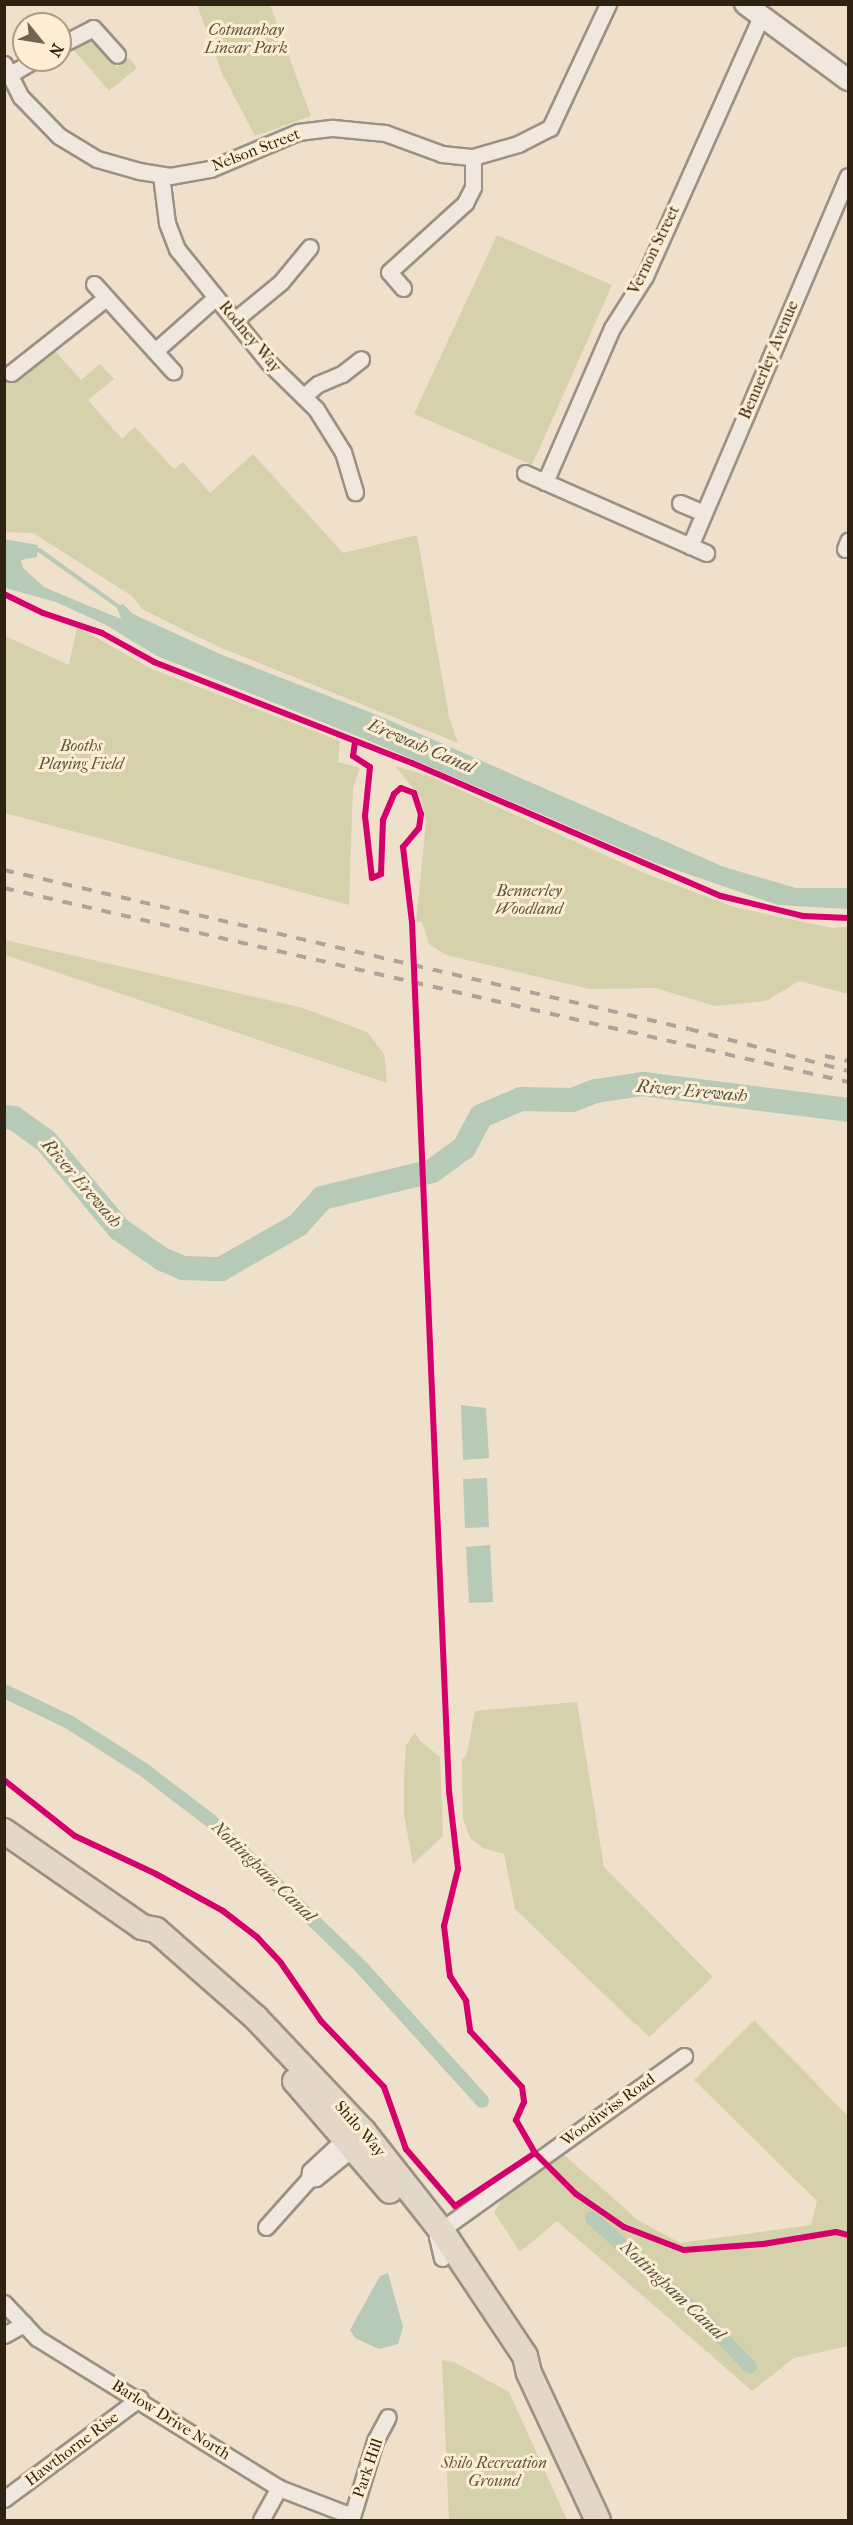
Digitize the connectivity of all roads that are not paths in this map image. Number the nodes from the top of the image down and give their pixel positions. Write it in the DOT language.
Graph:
graph roads {
  1 [pos="608,4"];
  2 [pos="746,4"];
  3 [pos="761,17"];
  4 [pos="72,39"];
  5 [pos="115,45"];
  6 [pos="7,70"];
  7 [pos="849,80"];
  8 [pos="473,157"];
  9 [pos="161,175"];
  10 [pos="849,176"];
  11 [pos="310,247"];
  12 [pos="94,284"];
  13 [pos="403,288"];
  14 [pos="216,297"];
  15 [pos="106,298"];
  16 [pos="236,319"];
  17 [pos="155,351"];
  18 [pos="362,358"];
  19 [pos="173,371"];
  20 [pos="11,373"];
  21 [pos="304,396"];
  22 [pos="525,473"];
  23 [pos="545,482"];
  24 [pos="356,492"];
  25 [pos="680,503"];
  26 [pos="703,513"];
  27 [pos="690,546"];
  28 [pos="706,553"];
  29 [pos="4,1831"];
  30 [pos="684,2056"];
  31 [pos="356,2137"];
  32 [pos="266,2227"];
  33 [pos="441,2229"];
  34 [pos="442,2258"];
  35 [pos="4,2302"];
  36 [pos="24,2324"];
  37 [pos="4,2335"];
  38 [pos="529,2373"];
  39 [pos="140,2398"];
  40 [pos="388,2417"];
  41 [pos="279,2488"];
  42 [pos="4,2499"];
  43 [pos="351,2518"];
  44 [pos="261,2520"];
  45 [pos="598,2520"];
  1 -- 8 [label="street, Nelson Street"];
  2 -- 3 [label="street"];
  3 -- 7 [label="street"];
  3 -- 23 [label="street, Vernon Street"];
  4 -- 5 [label="street"];
  6 -- 9 [label="street, Nelson Street"];
  8 -- 9 [label="street, Nelson Street"];
  8 -- 13 [label="street"];
  9 -- 14 [label="street, Rodney Way"];
  10 -- 26 [label="street, Bennerley Avenue"];
  11 -- 16 [label="street"];
  12 -- 15 [label="street"];
  14 -- 16 [label="street, Rodney Way"];
  14 -- 17 [label="street"];
  15 -- 17 [label="street"];
  15 -- 20 [label="street"];
  16 -- 21 [label="street, Rodney Way"];
  17 -- 19 [label="street"];
  18 -- 21 [label="street"];
  21 -- 24 [label="street, Rodney Way"];
  22 -- 23 [label="street"];
  23 -- 27 [label="street"];
  25 -- 26 [label="street"];
  26 -- 27 [label="street, Bennerley Avenue"];
  27 -- 28 [label="street"];
  29 -- 31 [label="main road, Shilo Way"];
  30 -- 33 [label="street, Woodiwiss Road"];
  31 -- 32 [label="street"];
  31 -- 33 [label="main road, Shilo Way"];
  31 -- 34 [label="main road, Shilo Way"];
  33 -- 34 [label="street"];
  33 -- 38 [label="main road, Shilo Way"];
  34 -- 38 [label="main road, Shilo Way"];
  35 -- 36 [label="street, Barlow Drive North"];
  36 -- 37 [label="street"];
  36 -- 39 [label="street, Barlow Drive North"];
  38 -- 45 [label="main road, Shilo Way"];
  39 -- 41 [label="street, Barlow Drive North"];
  39 -- 42 [label="street, Hawthorne Rise"];
  40 -- 43 [label="street, Park Hill"];
  41 -- 43 [label="street, Barlow Drive North"];
  41 -- 44 [label="street"];
}
